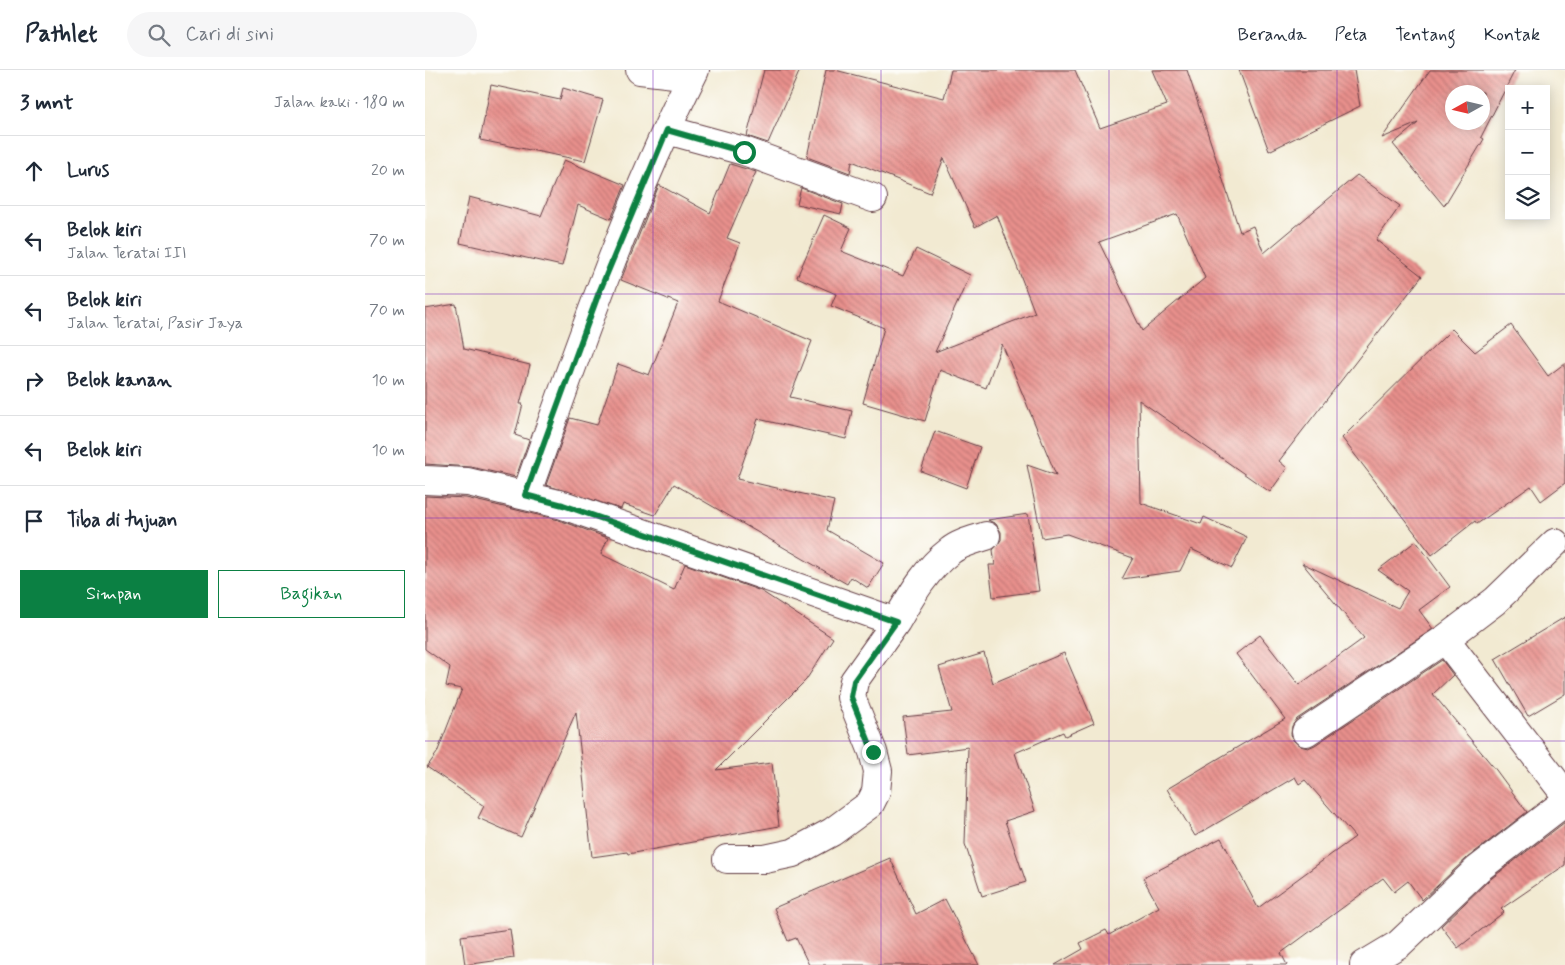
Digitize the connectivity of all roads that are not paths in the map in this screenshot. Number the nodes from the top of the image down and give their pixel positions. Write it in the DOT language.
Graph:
graph roads {
  1 [pos="640,70"];
  2 [pos="693,73"];
  3 [pos="667,130"];
  4 [pos="873,198"];
  5 [pos="425,480"];
  6 [pos="525,495"];
  7 [pos="986,536"];
  8 [pos="1555,544"];
  9 [pos="896,622"];
  10 [pos="1445,639"];
  11 [pos="1306,732"];
  12 [pos="1565,794"];
  13 [pos="1565,802"];
  14 [pos="727,859"];
  15 [pos="1364,965"];
  1 -- 2 [label="street"];
  2 -- 3 [label="street"];
  3 -- 4 [label="street"];
  3 -- 6 [label="street"];
  5 -- 6 [label="street"];
  6 -- 9 [label="street"];
  7 -- 9 [label="street"];
  8 -- 10 [label="street"];
  9 -- 14 [label="street"];
  10 -- 11 [label="street"];
  10 -- 12 [label="street"];
  13 -- 15 [label="street"];
}
